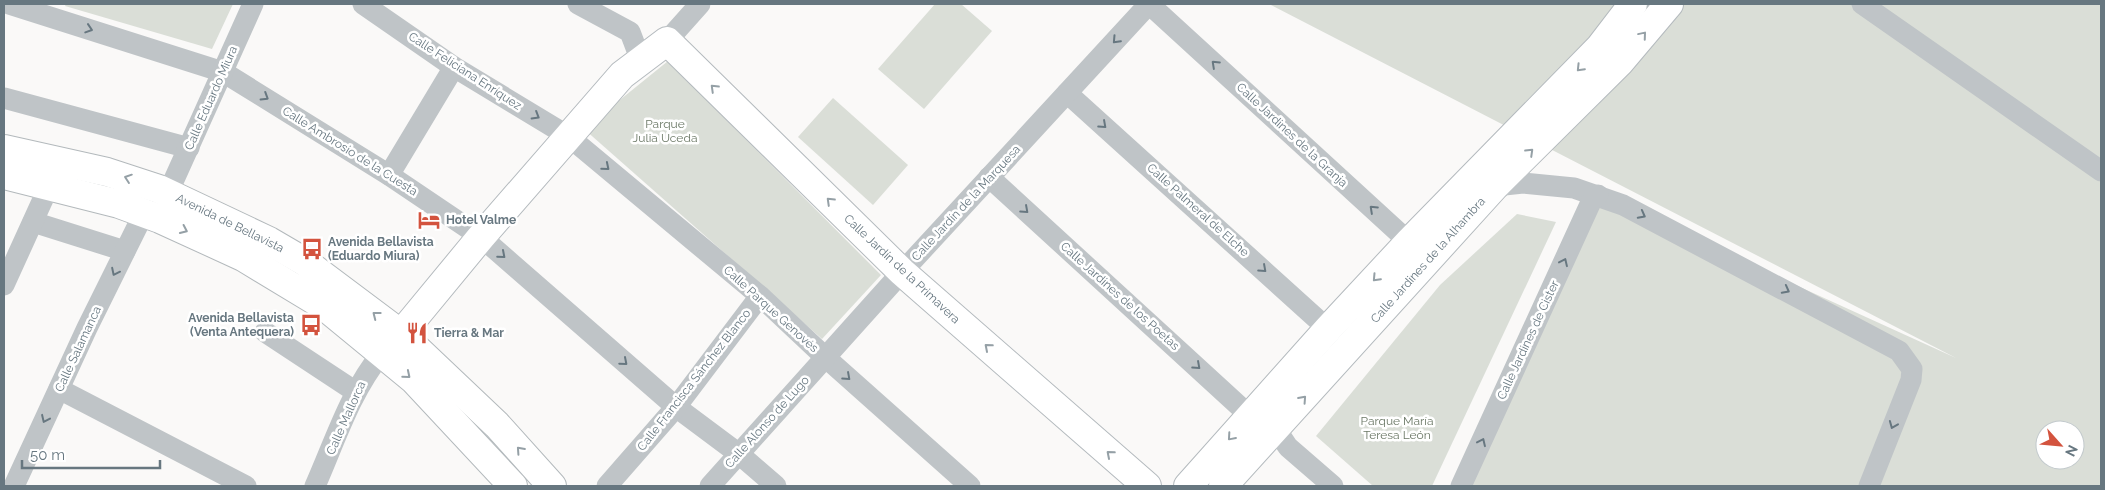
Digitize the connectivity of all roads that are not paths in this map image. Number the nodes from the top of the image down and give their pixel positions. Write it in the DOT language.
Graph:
graph roads {
  1 [pos="9,4"];
  2 [pos="253,4"];
  3 [pos="363,4"];
  4 [pos="578,4"];
  5 [pos="700,4"];
  6 [pos="1149,4"];
  7 [pos="1633,4"];
  8 [pos="1669,4"];
  9 [pos="1862,4"];
  10 [pos="57,11"];
  11 [pos="667,41"];
  12 [pos="454,67"];
  13 [pos="631,68"];
  14 [pos="224,72"];
  15 [pos="1067,93"];
  16 [pos="4,98"];
  17 [pos="568,136"];
  18 [pos="188,148"];
  19 [pos="4,149"];
  20 [pos="2101,171"];
  21 [pos="4,175"];
  22 [pos="389,175"];
  23 [pos="989,177"];
  24 [pos="49,186"];
  25 [pos="1495,186"];
  26 [pos="168,193"];
  27 [pos="1598,195"];
  28 [pos="144,213"];
  29 [pos="33,222"];
  30 [pos="481,237"];
  31 [pos="1409,242"];
  32 [pos="125,251"];
  33 [pos="1421,267"];
  34 [pos="902,272"];
  35 [pos="4,285"];
  36 [pos="760,296"];
  37 [pos="1328,329"];
  38 [pos="265,332"];
  39 [pos="401,334"];
  40 [pos="382,353"];
  41 [pos="825,358"];
  42 [pos="59,389"];
  43 [pos="356,392"];
  44 [pos="676,407"];
  45 [pos="1250,416"];
  46 [pos="1276,429"];
  47 [pos="739,454"];
  48 [pos="14,486"];
  49 [pos="246,486"];
  50 [pos="315,486"];
  51 [pos="513,486"];
  52 [pos="552,486"];
  53 [pos="607,486"];
  54 [pos="710,486"];
  55 [pos="776,486"];
  56 [pos="970,486"];
  57 [pos="1147,486"];
  58 [pos="1188,486"];
  59 [pos="1223,486"];
  60 [pos="1332,486"];
  61 [pos="1461,486"];
  62 [pos="1869,486"];
  1 -- 10 [label="street, Calle Ambrosio de la Cuesta"];
  2 -- 14 [label="street, Calle Eduardo Miura"];
  3 -- 12 [label="street, Calle Feliciana Enríquez"];
  4 -- 13 [label="street"];
  5 -- 11 [label="street"];
  6 -- 15 [label="street, Calle Jardín de la Marquesa, one-way"];
  31 -- 6 [label="street, Calle Jardines de la Granja, one-way"];
  7 -- 31 [label="street, Calle Jardines de la Alhambra, one-way"];
  25 -- 8 [label="street, one-way"];
  9 -- 20 [label="street"];
  10 -- 14 [label="street, Calle Ambrosio de la Cuesta, one-way"];
  11 -- 13 [label="street"];
  34 -- 11 [label="street, Calle Jardín de la Primavera, one-way"];
  12 -- 17 [label="street, Calle Feliciana Enríquez, one-way"];
  12 -- 22 [label="street"];
  13 -- 17 [label="street"];
  14 -- 18 [label="street, Calle Eduardo Miura"];
  14 -- 22 [label="street, Calle Ambrosio de la Cuesta, one-way"];
  15 -- 23 [label="street, Calle Jardín de la Marquesa"];
  15 -- 37 [label="street, Calle Palmeral de Elche, one-way"];
  16 -- 18 [label="street"];
  17 -- 30 [label="street"];
  17 -- 36 [label="street, Calle Parque Genovés, one-way"];
  18 -- 26 [label="street, Calle Eduardo Miura"];
  26 -- 19 [label="street, Avenida de Bellavista, one-way"];
  21 -- 24 [label="street, Avenida de Bellavista"];
  22 -- 30 [label="street, Calle Ambrosio de la Cuesta"];
  23 -- 34 [label="street, Calle Jardín de la Marquesa"];
  23 -- 45 [label="street, Calle Jardines de los Poetas, one-way"];
  24 -- 28 [label="street, Avenida de Bellavista"];
  24 -- 29 [label="street"];
  25 -- 27 [label="street, Calle Jardines de la Alhambra"];
  25 -- 33 [label="street, Calle Jardines de la Alhambra"];
  39 -- 26 [label="street, Avenida de Bellavista, one-way"];
  61 -- 27 [label="street, Calle Jardines de Cister, one-way"];
  27 -- 62 [label="street, Calle Jardines de la Alhambra, one-way"];
  28 -- 32 [label="street, Calle Salamanca"];
  28 -- 40 [label="street, Avenida de Bellavista, one-way"];
  29 -- 32 [label="street"];
  29 -- 35 [label="street"];
  30 -- 39 [label="street"];
  30 -- 44 [label="street, Calle Ambrosio de la Cuesta, one-way"];
  31 -- 33 [label="street, Calle Jardines de la Granja"];
  31 -- 37 [label="street, Calle Jardines de la Alhambra, one-way"];
  32 -- 42 [label="street, Calle Salamanca, one-way"];
  46 -- 33 [label="street, Calle Jardines de la Alhambra, one-way"];
  34 -- 41 [label="street, Calle Jardín de la Marquesa"];
  57 -- 34 [label="street, Calle Jardín de la Primavera, one-way"];
  36 -- 41 [label="street, Calle Parque Genovés"];
  36 -- 44 [label="street, Calle Francisca Sánchez Blanco"];
  37 -- 45 [label="street, Calle Jardines de la Alhambra"];
  38 -- 43 [label="street"];
  52 -- 39 [label="street, Avenida de Bellavista, one-way"];
  40 -- 43 [label="street, Calle Mallorca"];
  40 -- 51 [label="street, Avenida de Bellavista, one-way"];
  41 -- 47 [label="street, Calle Alonso de Lugo"];
  41 -- 56 [label="street, Calle Parque Genovés, one-way"];
  42 -- 48 [label="street, Calle Salamanca, one-way"];
  42 -- 49 [label="street"];
  43 -- 50 [label="street, Calle Mallorca"];
  44 -- 47 [label="street, Calle Ambrosio de la Cuesta"];
  44 -- 53 [label="street, Calle Francisca Sánchez Blanco"];
  45 -- 58 [label="street, Calle Jardines de la Alhambra, one-way"];
  46 -- 59 [label="street, Calle Jardines de la Alhambra"];
  46 -- 60 [label="street"];
  47 -- 54 [label="street, Calle Alonso de Lugo"];
  47 -- 55 [label="street, Calle Ambrosio de la Cuesta"];
}
